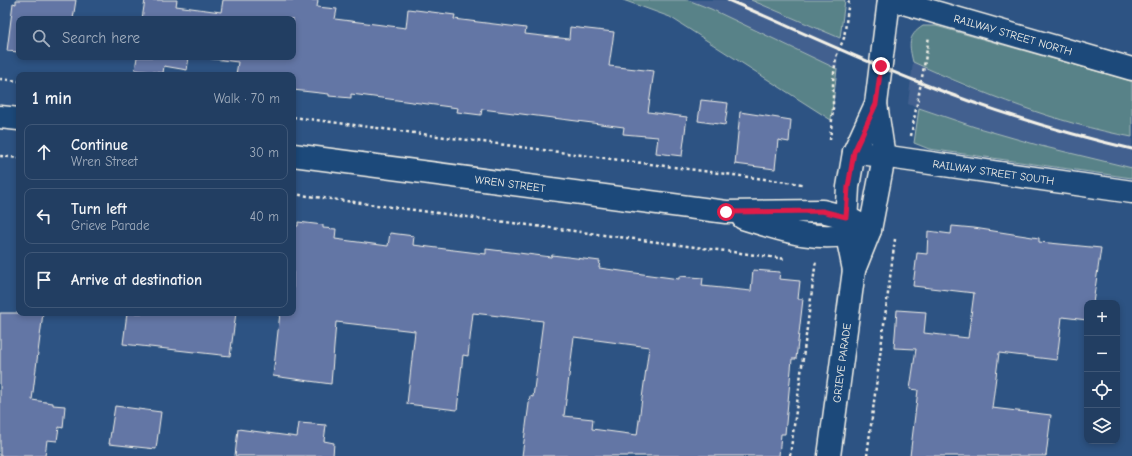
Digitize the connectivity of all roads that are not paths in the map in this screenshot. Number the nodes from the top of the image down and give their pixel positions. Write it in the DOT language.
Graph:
graph roads {
  1 [pos="889,0"];
  2 [pos="893,0"];
  3 [pos="1132,69"];
  4 [pos="876,104"];
  5 [pos="0,117"];
  6 [pos="16,119"];
  7 [pos="854,152"];
  8 [pos="296,155"];
  9 [pos="884,157"];
  10 [pos="1132,192"];
  11 [pos="846,226"];
  12 [pos="870,230"];
  13 [pos="854,270"];
  14 [pos="829,456"];
  1 -- 4 [label="street, GRIEVE PARADE"];
  2 -- 3 [label="street, RAILWAY STREET NORTH"];
  4 -- 7 [label="street, GRIEVE PARADE"];
  4 -- 9 [label="street, GRIEVE PARADE"];
  5 -- 6 [label="street"];
  7 -- 9 [label="street, RAILWAY STREET SOUTH"];
  7 -- 11 [label="street, GRIEVE PARADE"];
  8 -- 11 [label="street, WREN STREET"];
  9 -- 10 [label="street, RAILWAY STREET SOUTH"];
  9 -- 12 [label="street, GRIEVE PARADE"];
  11 -- 12 [label="street, WREN STREET"];
  11 -- 13 [label="street, GRIEVE PARADE"];
  12 -- 13 [label="street, GRIEVE PARADE"];
  13 -- 14 [label="street, GRIEVE PARADE"];
}
